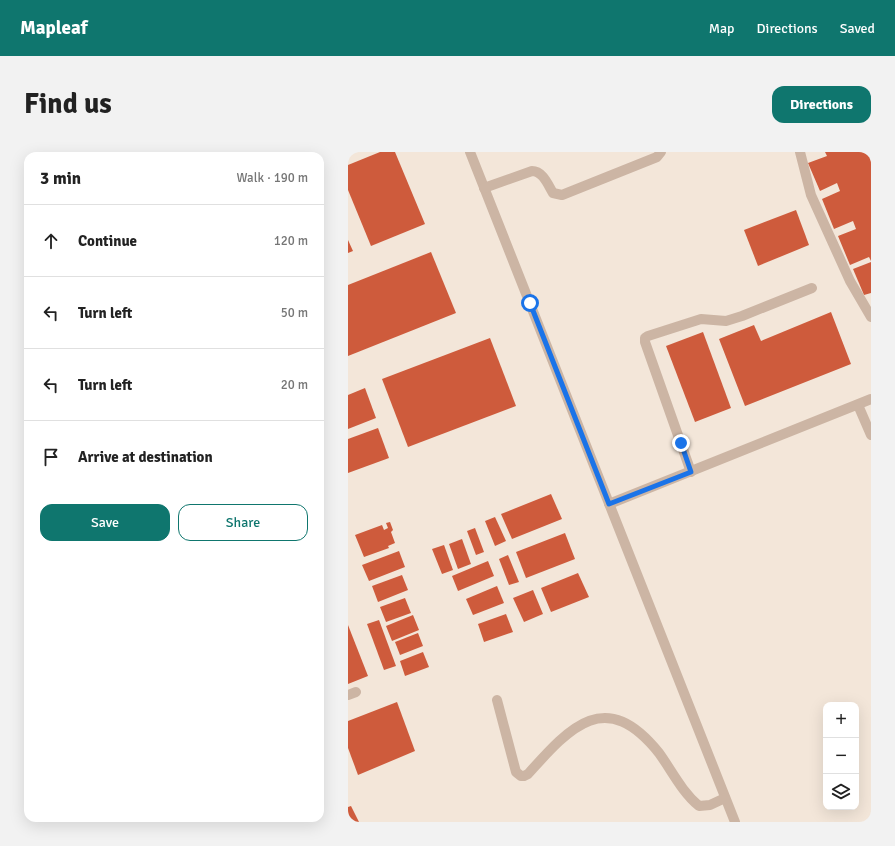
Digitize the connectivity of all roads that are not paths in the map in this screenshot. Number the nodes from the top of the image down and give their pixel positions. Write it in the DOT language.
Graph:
graph roads {
  1 [pos="470,152"];
  2 [pos="661,152"];
  3 [pos="800,152"];
  4 [pos="484,188"];
  5 [pos="812,288"];
  6 [pos="871,317"];
  7 [pos="871,400"];
  8 [pos="858,405"];
  9 [pos="871,436"];
  10 [pos="691,472"];
  11 [pos="609,504"];
  12 [pos="496,700"];
  13 [pos="725,798"];
  14 [pos="735,822"];
  1 -- 4 [label="street"];
  2 -- 4 [label="street"];
  3 -- 6 [label="street"];
  4 -- 11 [label="street"];
  5 -- 10 [label="street"];
  7 -- 8 [label="street"];
  8 -- 9 [label="street"];
  8 -- 10 [label="street"];
  10 -- 11 [label="street"];
  11 -- 13 [label="street"];
  12 -- 13 [label="street"];
  13 -- 14 [label="street"];
}
